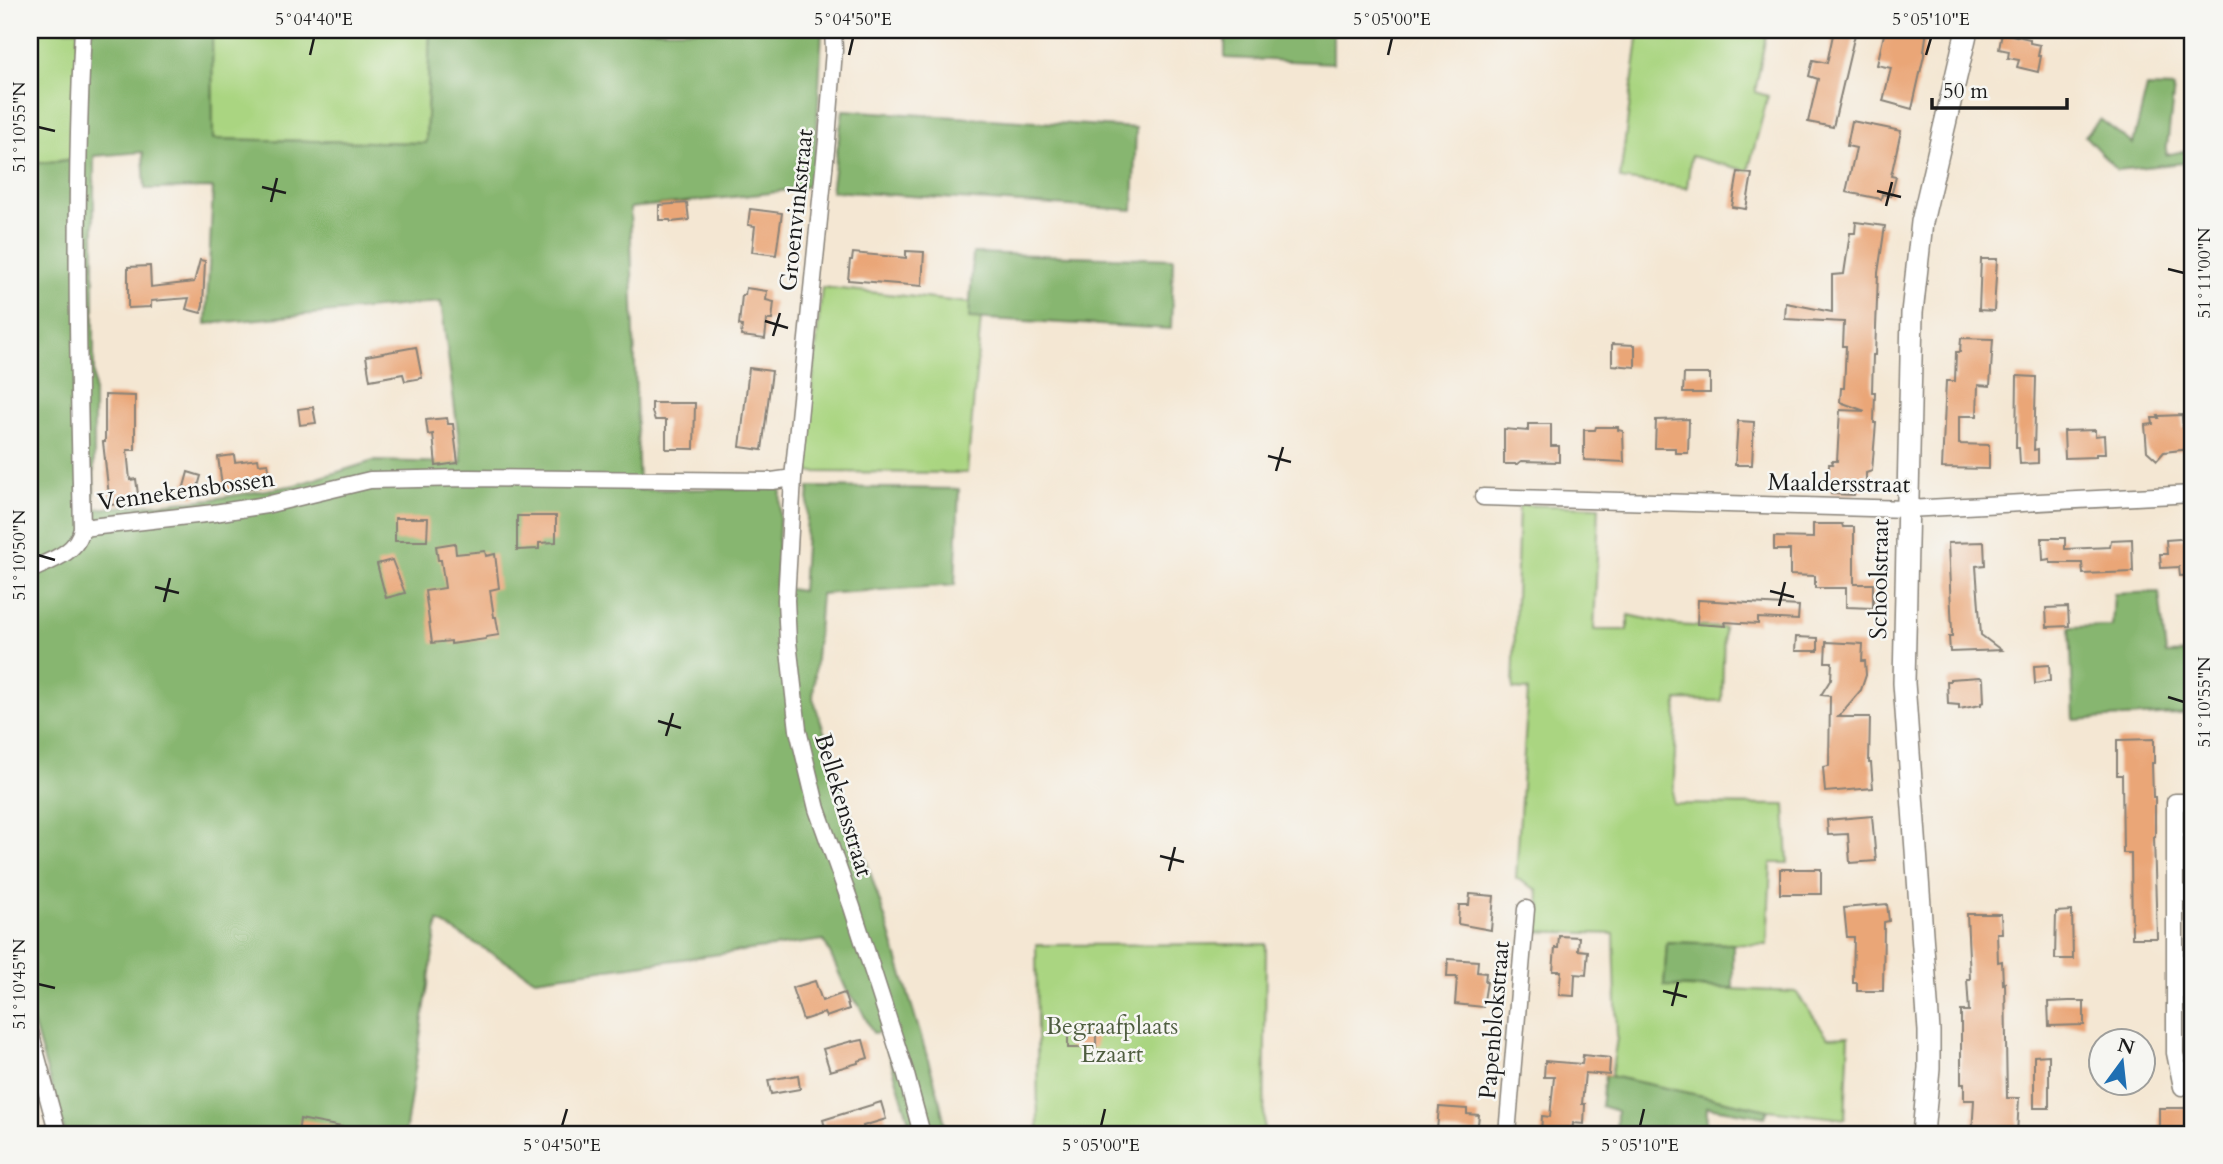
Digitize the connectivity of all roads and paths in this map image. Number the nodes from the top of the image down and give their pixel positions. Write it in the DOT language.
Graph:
graph roads {
  1 [pos="83,30"];
  2 [pos="833,30"];
  3 [pos="1967,30"];
  4 [pos="793,478"];
  5 [pos="2193,494"];
  6 [pos="1483,497"];
  7 [pos="1907,509"];
  8 [pos="82,528"];
  9 [pos="30,570"];
  10 [pos="2193,802"];
  11 [pos="2193,893"];
  12 [pos="2175,894"];
  13 [pos="1526,909"];
  14 [pos="30,1032"];
  15 [pos="2182,1087"];
  16 [pos="58,1134"];
  17 [pos="922,1134"];
  18 [pos="1507,1134"];
  19 [pos="1923,1134"];
  1 -- 8 [label="street, Vennekensbossen"];
  2 -- 4 [label="street, Groenvinkstraat"];
  3 -- 7 [label="street, Schoolstraat"];
  4 -- 8 [label="street, Vennekensbossen"];
  4 -- 17 [label="street, Bellekensstraat"];
  5 -- 7 [label="street, Maaldersstraat"];
  6 -- 7 [label="street, Maaldersstraat"];
  7 -- 19 [label="street, Schoolstraat"];
  8 -- 9 [label="street"];
  10 -- 12 [label="street"];
  11 -- 12 [label="street"];
  12 -- 15 [label="street"];
  13 -- 18 [label="street, Papenblokstraat"];
  14 -- 16 [label="street"];
}
